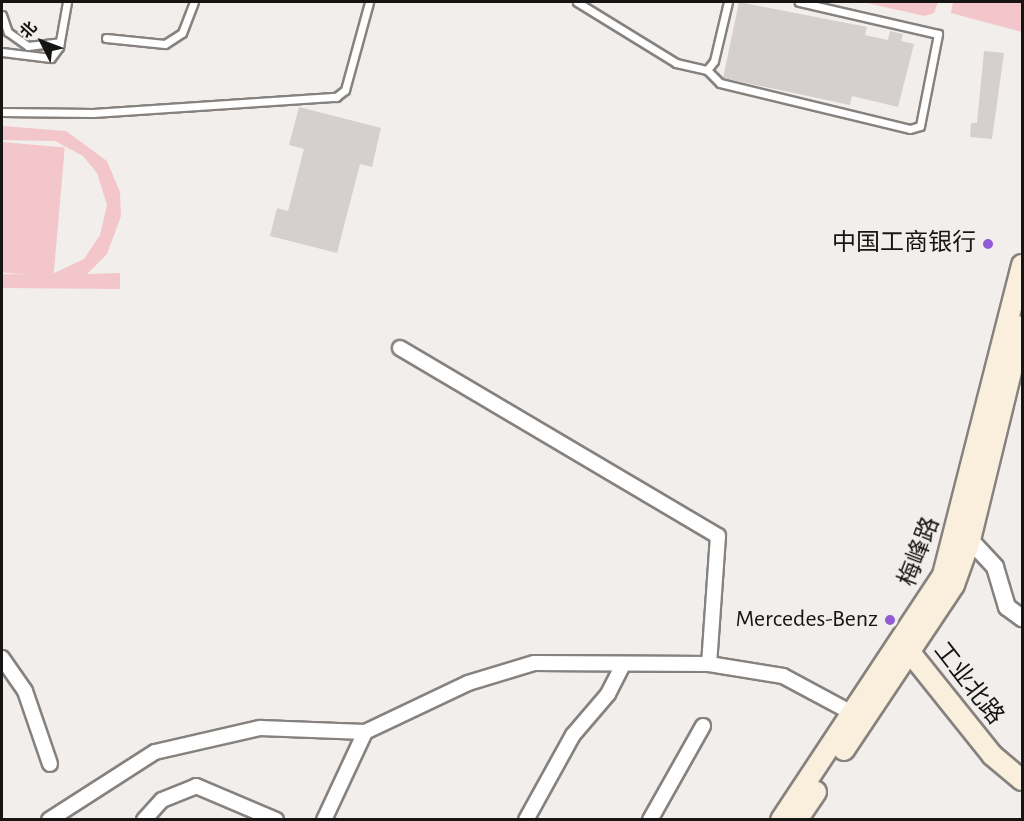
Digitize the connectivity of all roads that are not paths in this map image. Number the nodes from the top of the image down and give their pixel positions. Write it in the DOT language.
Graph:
graph roads {
  1 [pos="67,2"];
  2 [pos="194,2"];
  3 [pos="369,2"];
  4 [pos="577,2"];
  5 [pos="728,2"];
  6 [pos="799,2"];
  7 [pos="2,18"];
  8 [pos="106,38"];
  9 [pos="60,42"];
  10 [pos="2,52"];
  11 [pos="707,70"];
  12 [pos="2,112"];
  13 [pos="1023,265"];
  14 [pos="1023,326"];
  15 [pos="400,348"];
  16 [pos="970,540"];
  17 [pos="1023,618"];
  18 [pos="907,648"];
  19 [pos="2,658"];
  20 [pos="710,664"];
  21 [pos="623,665"];
  22 [pos="7,677"];
  23 [pos="852,714"];
  24 [pos="703,726"];
  25 [pos="365,732"];
  26 [pos="50,764"];
  27 [pos="1023,780"];
  28 [pos="49,819"];
  29 [pos="144,819"];
  30 [pos="276,819"];
  31 [pos="324,819"];
  32 [pos="526,819"];
  33 [pos="650,819"];
  34 [pos="781,819"];
  35 [pos="797,819"];
  1 -- 9 [label="lane"];
  2 -- 8 [label="lane"];
  3 -- 12 [label="lane"];
  4 -- 11 [label="lane"];
  5 -- 11 [label="lane"];
  6 -- 11 [label="lane"];
  7 -- 9 [label="lane"];
  9 -- 10 [label="lane"];
  13 -- 18 [label="main road, 梅峰路"];
  14 -- 16 [label="main road, 梅峰路"];
  15 -- 20 [label="street"];
  16 -- 17 [label="street"];
  16 -- 18 [label="main road, 梅峰路"];
  18 -- 23 [label="main road, 梅峰路"];
  18 -- 27 [label="main road, 工业北路"];
  18 -- 35 [label="main road, 梅峰路"];
  19 -- 22 [label="street"];
  20 -- 21 [label="street"];
  20 -- 23 [label="street"];
  21 -- 25 [label="street"];
  21 -- 32 [label="street"];
  22 -- 26 [label="street"];
  23 -- 34 [label="main road, 梅峰路"];
  24 -- 33 [label="street"];
  25 -- 28 [label="street"];
  25 -- 31 [label="street"];
  29 -- 30 [label="street"];
}
